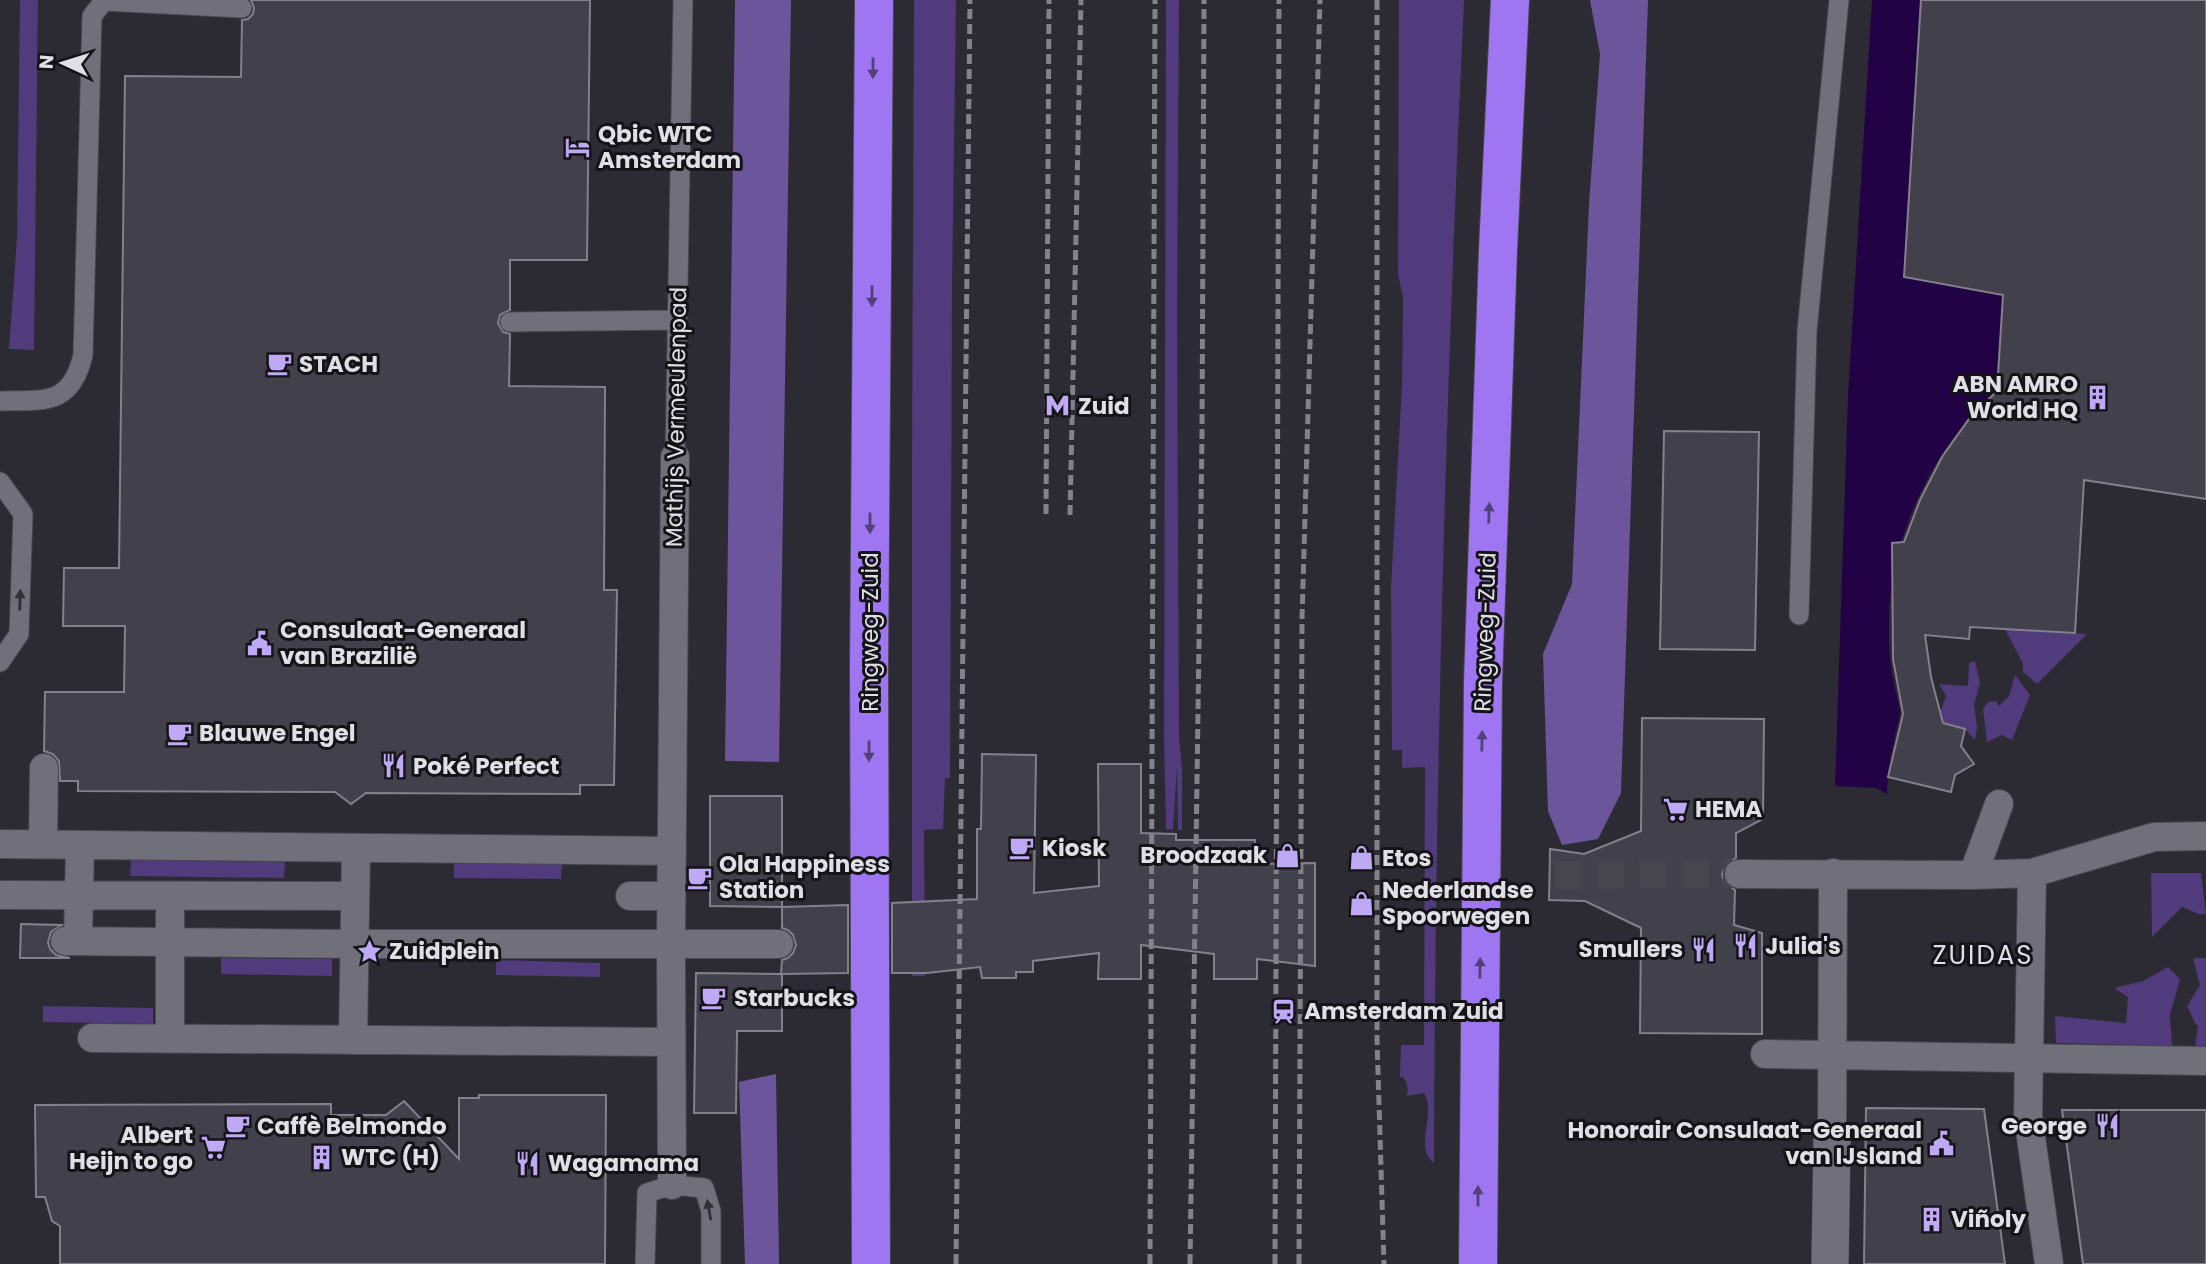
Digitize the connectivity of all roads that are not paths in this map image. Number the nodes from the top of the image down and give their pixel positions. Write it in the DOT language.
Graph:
graph roads {
  1 [pos="682,0"];
  2 [pos="874,0"];
  3 [pos="1510,0"];
  4 [pos="1839,0"];
  5 [pos="242,8"];
  6 [pos="677,320"];
  7 [pos="510,321"];
  8 [pos="0,401"];
  9 [pos="675,457"];
  10 [pos="0,482"];
  11 [pos="1799,615"];
  12 [pos="0,662"];
  13 [pos="44,768"];
  14 [pos="1999,804"];
  15 [pos="2206,836"];
  16 [pos="671,842"];
  17 [pos="0,844"];
  18 [pos="43,844"];
  19 [pos="80,845"];
  20 [pos="356,849"];
  21 [pos="1833,873"];
  22 [pos="2032,873"];
  23 [pos="1739,874"];
  24 [pos="1973,875"];
  25 [pos="0,895"];
  26 [pos="79,895"];
  27 [pos="170,896"];
  28 [pos="355,896"];
  29 [pos="630,896"];
  30 [pos="671,896"];
  31 [pos="170,942"];
  32 [pos="354,944"];
  33 [pos="671,944"];
  34 [pos="779,944"];
  35 [pos="92,1038"];
  36 [pos="170,1039"];
  37 [pos="353,1040"];
  38 [pos="671,1042"];
  39 [pos="1765,1054"];
  40 [pos="1832,1054"];
  41 [pos="2030,1059"];
  42 [pos="2206,1061"];
  43 [pos="1832,1139"];
  44 [pos="672,1185"];
  45 [pos="645,1264"];
  46 [pos="711,1264"];
  47 [pos="872,1264"];
  48 [pos="1478,1264"];
  49 [pos="1830,1264"];
  50 [pos="2049,1264"];
  1 -- 6 [label="lane, Mathijs Vermeulenpad"];
  2 -- 47 [label="highway, Ringweg-Zuid, one-way"];
  48 -- 3 [label="highway, Ringweg-Zuid, one-way"];
  4 -- 11 [label="lane"];
  5 -- 8 [label="lane"];
  6 -- 7 [label="lane"];
  6 -- 9 [label="lane, Mathijs Vermeulenpad"];
  9 -- 16 [label="street, Mathijs Vermeulenpad"];
  12 -- 10 [label="lane, one-way"];
  13 -- 18 [label="street"];
  14 -- 24 [label="street"];
  15 -- 22 [label="street"];
  16 -- 20 [label="street"];
  16 -- 30 [label="street"];
  17 -- 18 [label="street"];
  18 -- 19 [label="street"];
  19 -- 20 [label="street"];
  19 -- 26 [label="street"];
  20 -- 28 [label="street"];
  21 -- 23 [label="street"];
  21 -- 24 [label="street"];
  21 -- 40 [label="street"];
  22 -- 24 [label="street"];
  22 -- 41 [label="street"];
  25 -- 26 [label="street"];
  26 -- 27 [label="street"];
  26 -- 31 [label="street"];
  27 -- 28 [label="street"];
  27 -- 31 [label="street"];
  28 -- 32 [label="street"];
  29 -- 30 [label="street"];
  30 -- 33 [label="street"];
  31 -- 32 [label="street"];
  31 -- 36 [label="street"];
  32 -- 33 [label="street"];
  32 -- 37 [label="street"];
  33 -- 34 [label="street"];
  33 -- 38 [label="street"];
  35 -- 36 [label="street"];
  36 -- 37 [label="street"];
  37 -- 38 [label="street"];
  38 -- 44 [label="street"];
  39 -- 40 [label="street"];
  40 -- 41 [label="street"];
  40 -- 43 [label="street"];
  41 -- 42 [label="street"];
  41 -- 50 [label="street"];
  43 -- 49 [label="street"];
  44 -- 45 [label="lane"];
  46 -- 44 [label="lane, one-way"];
}
